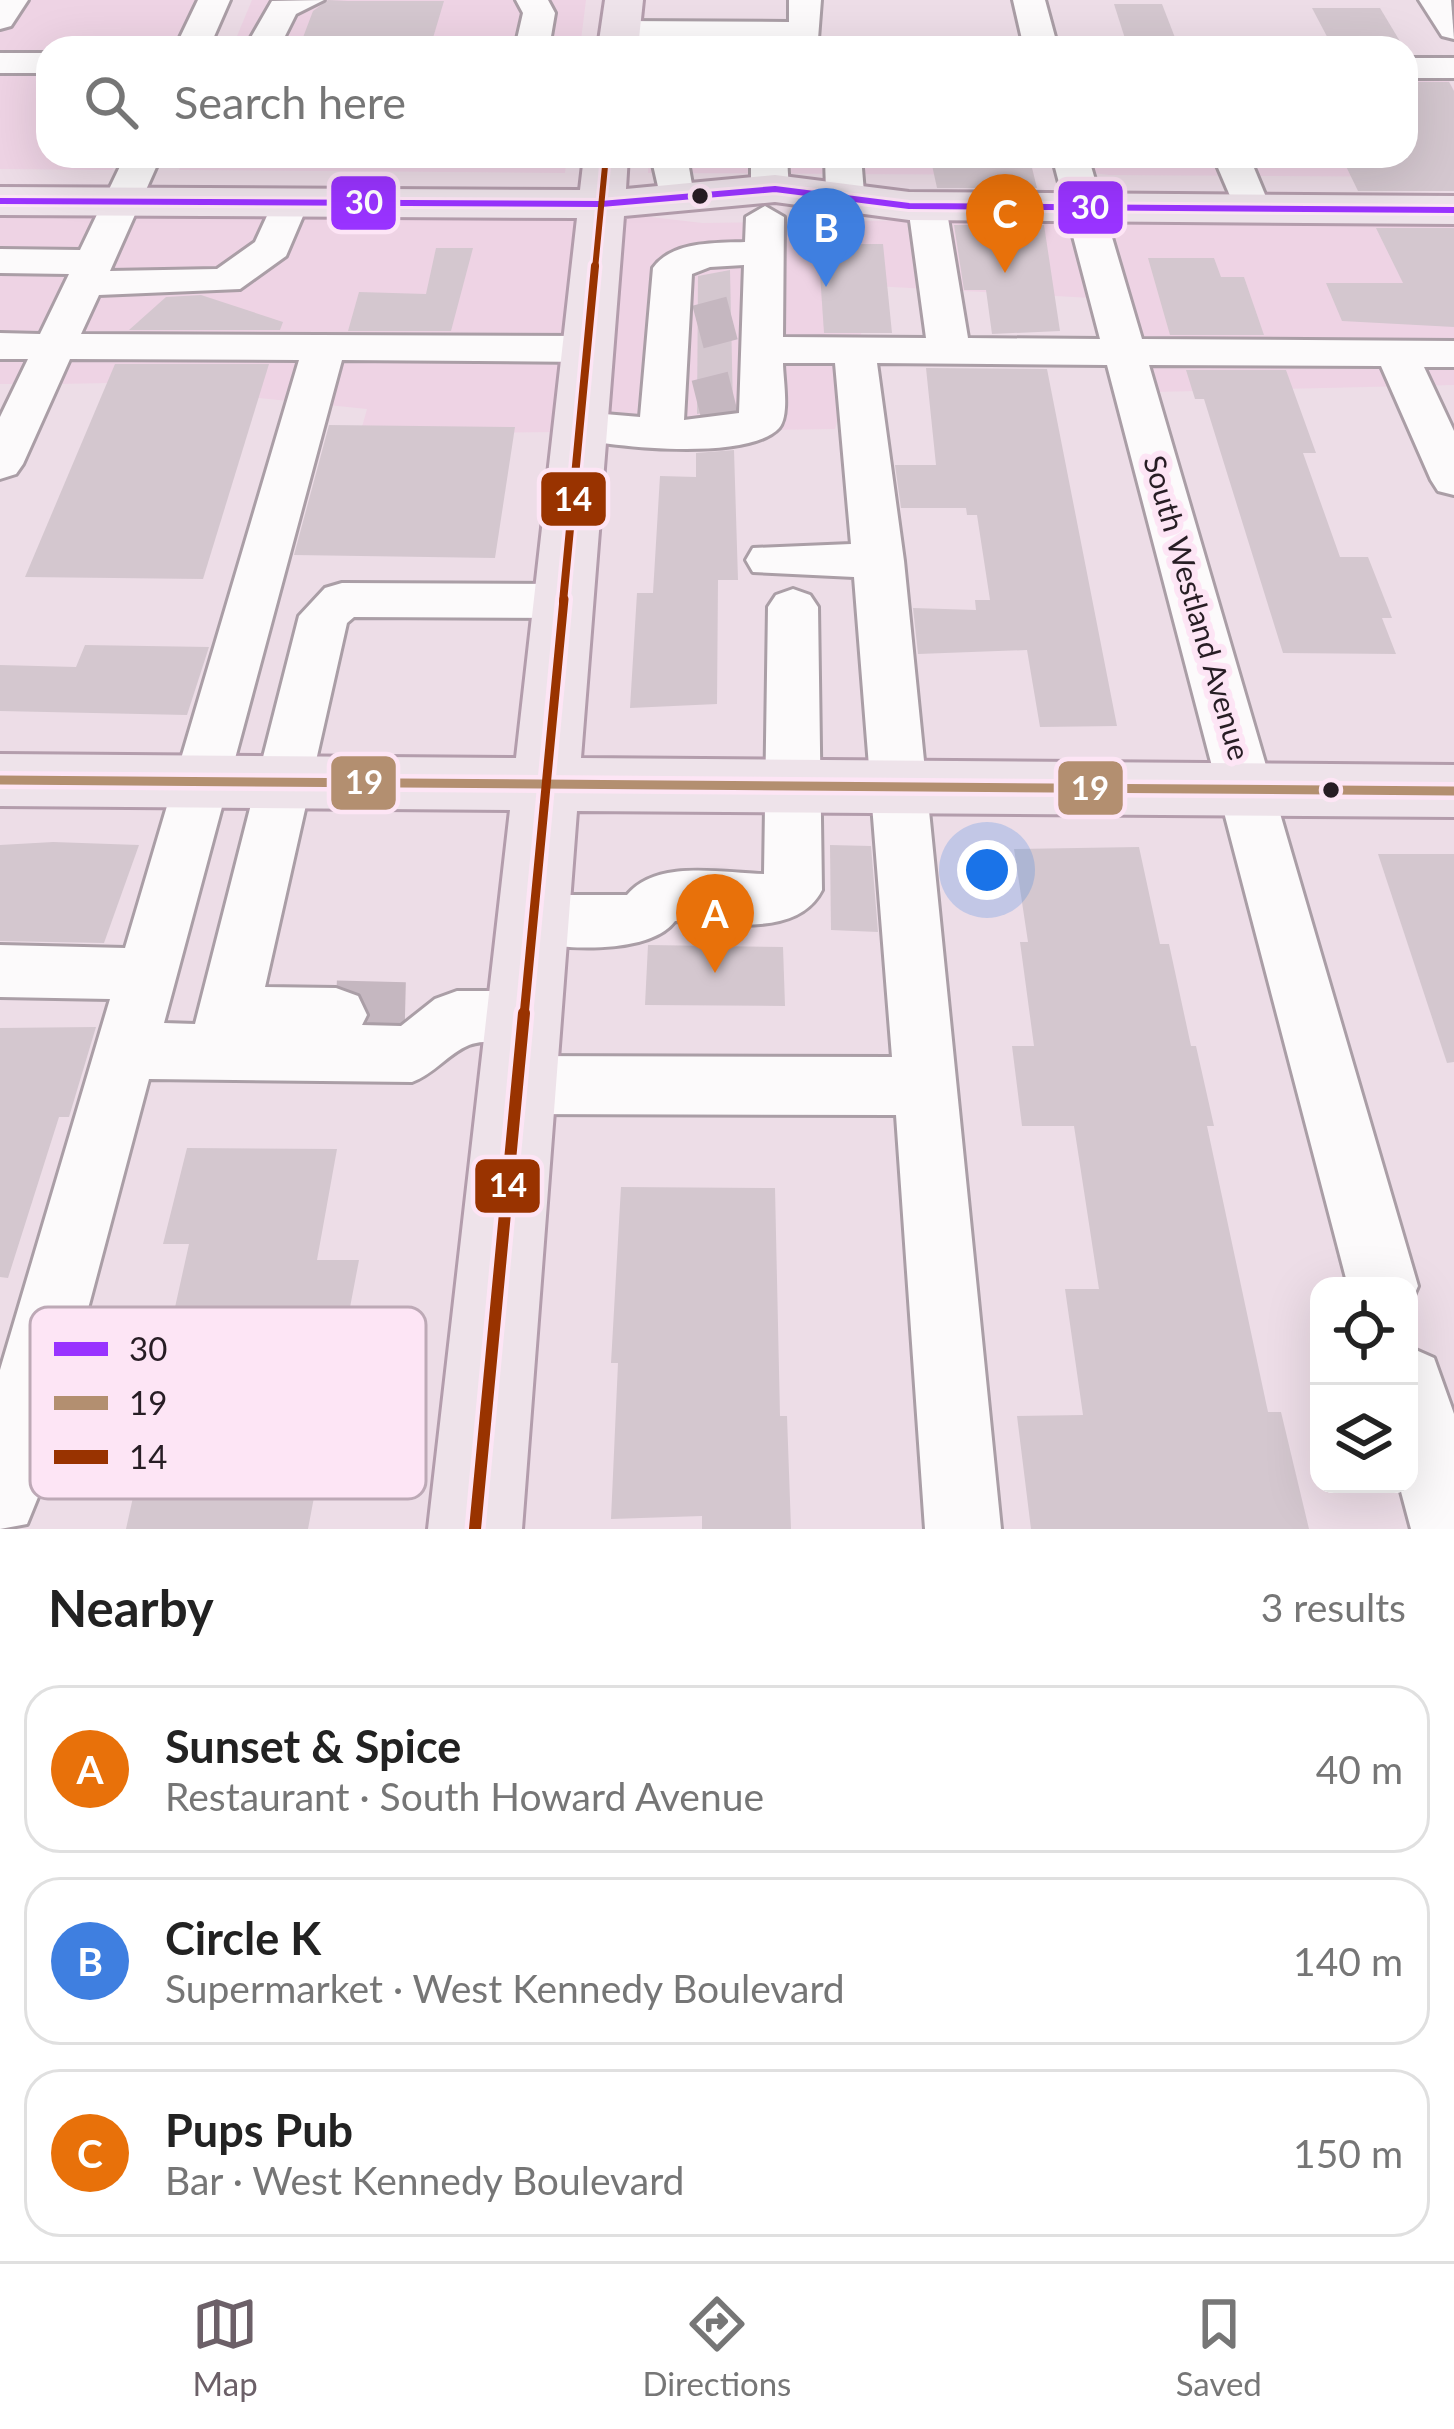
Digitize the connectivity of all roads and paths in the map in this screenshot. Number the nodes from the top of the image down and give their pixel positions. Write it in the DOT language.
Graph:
graph roads {
  1 [pos="13,0"];
  2 [pos="214,0"];
  3 [pos="308,0"];
  4 [pos="532,0"];
  5 [pos="805,0"];
  6 [pos="1029,0"];
  7 [pos="0,19"];
  8 [pos="621,26"];
  9 [pos="198,36"];
  10 [pos="268,36"];
  11 [pos="534,36"];
  12 [pos="1038,36"];
  13 [pos="0,63"];
  14 [pos="1418,68"];
  15 [pos="1454,68"];
  16 [pos="36,75"];
  17 [pos="137,168"];
  18 [pos="1073,168"];
  19 [pos="1236,168"];
  20 [pos="844,174"];
  21 [pos="640,183"];
  22 [pos="0,201"];
  23 [pos="122,201"];
  24 [pos="290,202"];
  25 [pos="918,206"];
  26 [pos="1083,208"];
  27 [pos="1252,209"];
  28 [pos="1454,210"];
  29 [pos="0,261"];
  30 [pos="75,301"];
  31 [pos="0,312"];
  32 [pos="723,329"];
  33 [pos="0,346"];
  34 [pos="324,348"];
  35 [pos="588,349"];
  36 [pos="949,352"];
  37 [pos="1124,352"];
  38 [pos="855,353"];
  39 [pos="1397,354"];
  40 [pos="1454,354"];
  41 [pos="581,427"];
  42 [pos="0,464"];
  43 [pos="1454,480"];
  44 [pos="770,560"];
  45 [pos="880,560"];
  46 [pos="565,601"];
  47 [pos="793,608"];
  48 [pos="0,780"];
  49 [pos="200,781"];
  50 [pos="288,782"];
  51 [pos="548,783"];
  52 [pos="796,784"];
  53 [pos="896,785"];
  54 [pos="1247,789"];
  55 [pos="1454,790"];
  56 [pos="535,920"];
  57 [pos="0,971"];
  58 [pos="145,974"];
  59 [pos="336,1016"];
  60 [pos="225,1033"];
  61 [pos="479,1035"];
  62 [pos="125,1051"];
  63 [pos="925,1086"];
  64 [pos="1381,1277"];
  65 [pos="53,1307"];
  66 [pos="1410,1385"];
  67 [pos="30,1390"];
  68 [pos="0,1497"];
  69 [pos="475,1529"];
  70 [pos="964,1529"];
  71 [pos="1449,1529"];
  1 -- 7 [label="street"];
  2 -- 9 [label="street"];
  3 -- 10 [label="street"];
  4 -- 11 [label="street"];
  5 -- 8 [label="street"];
  6 -- 12 [label="street"];
  13 -- 16 [label="street"];
  14 -- 15 [label="street"];
  17 -- 23 [label="street"];
  18 -- 26 [label="street, South Westland Avenue"];
  19 -- 27 [label="street"];
  20 -- 25 [label="main road"];
  20 -- 32 [label="main road"];
  21 -- 24 [label="main road"];
  21 -- 32 [label="main road"];
  21 -- 35 [label="main road"];
  22 -- 23 [label="main road"];
  23 -- 24 [label="main road"];
  23 -- 30 [label="street"];
  24 -- 30 [label="street"];
  25 -- 26 [label="main road"];
  25 -- 32 [label="main road"];
  25 -- 36 [label="street"];
  26 -- 27 [label="main road"];
  26 -- 37 [label="street, South Westland Avenue"];
  27 -- 28 [label="main road"];
  29 -- 30 [label="street"];
  30 -- 31 [label="street"];
  30 -- 33 [label="street"];
  30 -- 34 [label="street"];
  30 -- 42 [label="street"];
  32 -- 38 [label="street"];
  32 -- 41 [label="street"];
  34 -- 35 [label="street"];
  34 -- 49 [label="street"];
  35 -- 41 [label="main road"];
  36 -- 37 [label="street"];
  36 -- 38 [label="street"];
  37 -- 39 [label="street"];
  37 -- 54 [label="street, South Westland Avenue"];
  38 -- 45 [label="street"];
  39 -- 40 [label="street"];
  39 -- 43 [label="street"];
  41 -- 46 [label="main road"];
  44 -- 45 [label="street"];
  45 -- 53 [label="street"];
  46 -- 50 [label="street"];
  46 -- 51 [label="main road"];
  47 -- 52 [label="street"];
  48 -- 49 [label="main road"];
  49 -- 50 [label="main road"];
  49 -- 58 [label="street"];
  50 -- 51 [label="main road"];
  50 -- 60 [label="street"];
  51 -- 52 [label="main road"];
  51 -- 56 [label="main road"];
  52 -- 53 [label="main road"];
  52 -- 56 [label="street"];
  53 -- 54 [label="main road"];
  53 -- 63 [label="street"];
  54 -- 55 [label="main road"];
  54 -- 64 [label="street, South Westland Avenue"];
  56 -- 61 [label="main road"];
  57 -- 58 [label="street"];
  58 -- 62 [label="street"];
  59 -- 60 [label="street"];
  60 -- 61 [label="street"];
  60 -- 62 [label="street"];
  61 -- 63 [label="street"];
  61 -- 69 [label="main road"];
  62 -- 65 [label="street"];
  63 -- 70 [label="street"];
  66 -- 71 [label="street"];
  67 -- 68 [label="street"];
}
